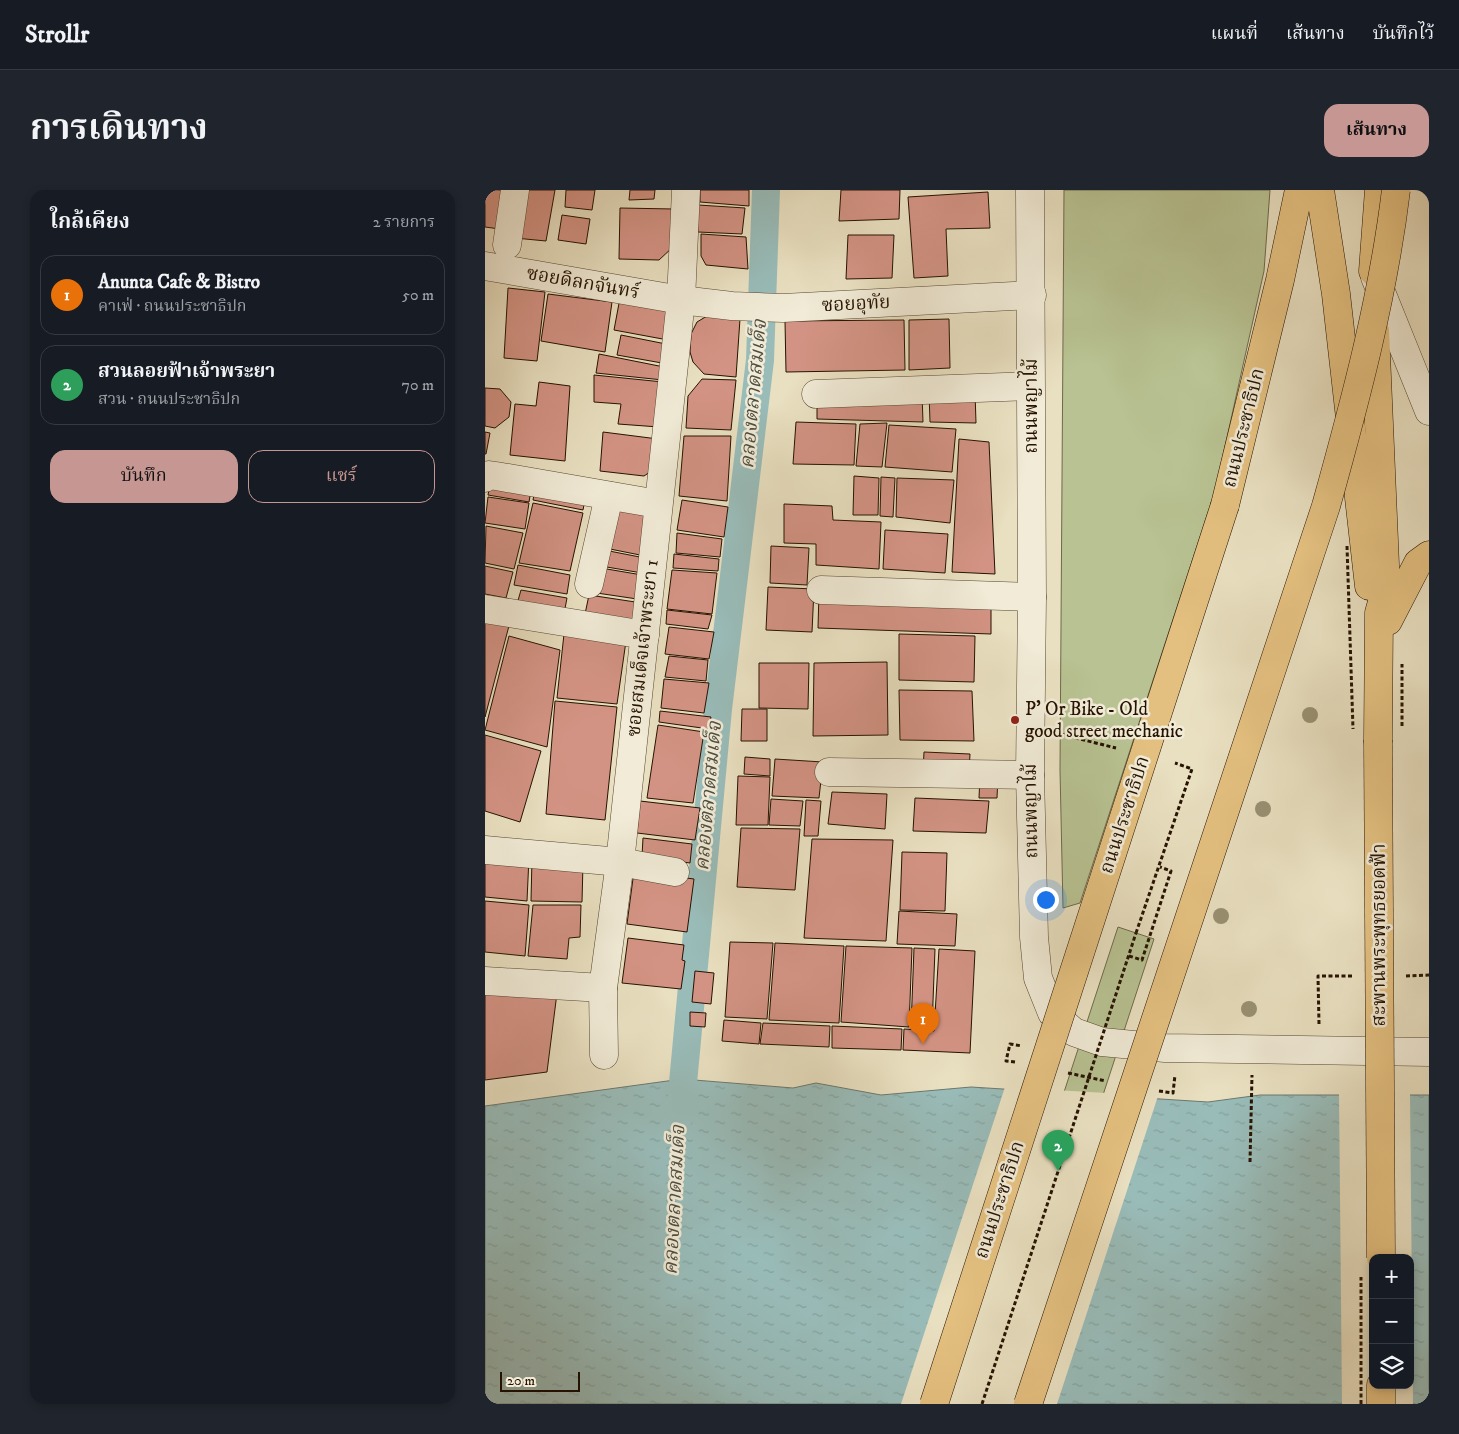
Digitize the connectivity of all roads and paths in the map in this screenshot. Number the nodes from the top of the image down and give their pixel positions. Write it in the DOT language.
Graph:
graph roads {
  1 [pos="515,190"];
  2 [pos="686,190"];
  3 [pos="1029,190"];
  4 [pos="1299,190"];
  5 [pos="1320,190"];
  6 [pos="1379,190"];
  7 [pos="1396,190"];
  8 [pos="507,245"];
  9 [pos="485,266"];
  10 [pos="1373,270"];
  11 [pos="1031,295"];
  12 [pos="681,300"];
  13 [pos="1030,386"];
  14 [pos="816,394"];
  15 [pos="1429,410"];
  16 [pos="485,478"];
  17 [pos="609,496"];
  18 [pos="658,504"];
  19 [pos="1429,555"];
  20 [pos="589,584"];
  21 [pos="821,590"];
  22 [pos="1032,597"];
  23 [pos="485,609"];
  24 [pos="1380,624"];
  25 [pos="645,635"];
  26 [pos="1056,733"];
  27 [pos="1116,748"];
  28 [pos="1175,763"];
  29 [pos="829,772"];
  30 [pos="1030,775"];
  31 [pos="485,850"];
  32 [pos="621,862"];
  33 [pos="1159,867"];
  34 [pos="675,872"];
  35 [pos="1129,956"];
  36 [pos="1429,975"];
  37 [pos="1362,976"];
  38 [pos="1401,976"];
  39 [pos="485,981"];
  40 [pos="603,988"];
  41 [pos="1319,1026"];
  42 [pos="1429,1052"];
  43 [pos="604,1055"];
  44 [pos="1252,1069"];
  45 [pos="1063,1072"];
  46 [pos="1111,1082"];
  47 [pos="1250,1162"];
  48 [pos="1381,1254"];
  49 [pos="1381,1389"];
  50 [pos="934,1404"];
  51 [pos="982,1404"];
  52 [pos="1028,1404"];
  53 [pos="1381,1404"];
  1 -- 8 [label="street"];
  2 -- 12 [label="street, ซอยสมเด็จเจ้าพระยา 1"];
  3 -- 11 [label="street, ถนนพญาไม้"];
  4 -- 50 [label="main road, ถนนประชาธิปก, bridge"];
  5 -- 24 [label="main road"];
  6 -- 10 [label="main road"];
  7 -- 52 [label="main road, bridge"];
  9 -- 12 [label="street, ซอยดิลกจันทร์"];
  10 -- 15 [label="street"];
  10 -- 24 [label="main road"];
  11 -- 12 [label="street, ซอยอุทัย"];
  11 -- 13 [label="street, ถนนพญาไม้"];
  12 -- 18 [label="street, ซอยสมเด็จเจ้าพระยา 1"];
  13 -- 14 [label="street"];
  13 -- 22 [label="street, ถนนพญาไม้"];
  16 -- 17 [label="street"];
  17 -- 18 [label="street"];
  17 -- 20 [label="street"];
  18 -- 25 [label="street, ซอยสมเด็จเจ้าพระยา 1"];
  19 -- 24 [label="main road"];
  21 -- 22 [label="street"];
  22 -- 30 [label="street, ถนนพญาไม้"];
  23 -- 25 [label="street"];
  24 -- 48 [label="main road, สะพานพระพุทธยอดฟ้า, bridge"];
  25 -- 32 [label="street, ซอยสมเด็จเจ้าพระยา 1"];
  26 -- 27 [label="path"];
  28 -- 33 [label="path"];
  29 -- 30 [label="street"];
  30 -- 42 [label="street, ถนนพญาไม้"];
  31 -- 32 [label="street"];
  32 -- 34 [label="street"];
  32 -- 40 [label="street, ซอยสมเด็จเจ้าพระยา 1"];
  33 -- 35 [label="path, bridge"];
  33 -- 35 [label="path"];
  35 -- 51 [label="path, bridge"];
  36 -- 38 [label="path"];
  37 -- 41 [label="path"];
  39 -- 40 [label="street"];
  40 -- 43 [label="street, ซอยสมเด็จเจ้าพระยา 1"];
  44 -- 47 [label="path"];
  45 -- 46 [label="path"];
  49 -- 53 [label="main road"];
}
